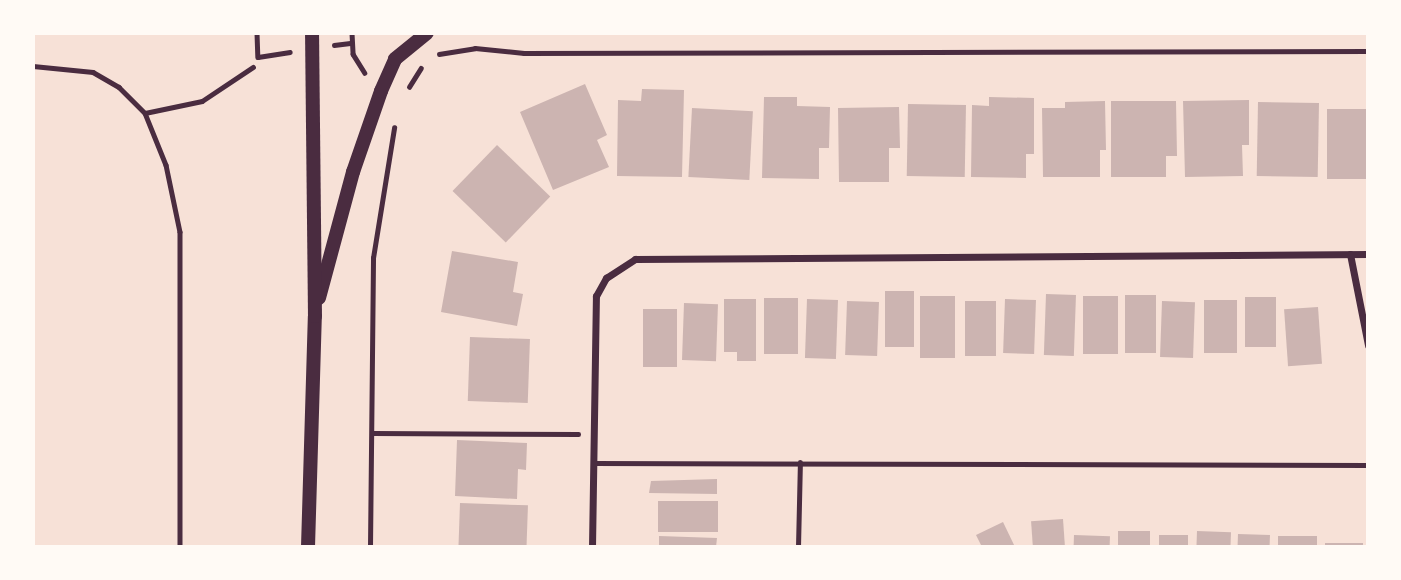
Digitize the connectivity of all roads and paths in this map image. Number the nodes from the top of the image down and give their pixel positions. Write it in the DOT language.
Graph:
graph roads {
  1 [pos="257,33"];
  2 [pos="312,33"];
  3 [pos="352,33"];
  4 [pos="427,33"];
  5 [pos="1368,51"];
  6 [pos="258,57"];
  7 [pos="33,66"];
  8 [pos="253,66"];
  9 [pos="369,77"];
  10 [pos="406,95"];
  11 [pos="145,113"];
  12 [pos="396,122"];
  13 [pos="1350,254"];
  14 [pos="1368,254"];
  15 [pos="314,316"];
  16 [pos="1368,345"];
  17 [pos="373,433"];
  18 [pos="593,434"];
  19 [pos="800,462"];
  20 [pos="593,463"];
  21 [pos="1368,465"];
  22 [pos="180,547"];
  23 [pos="308,547"];
  24 [pos="370,547"];
  25 [pos="592,547"];
  26 [pos="798,547"];
  1 -- 6 [label="path"];
  2 -- 15 [label="main road"];
  3 -- 9 [label="path"];
  4 -- 15 [label="main road"];
  5 -- 10 [label="path"];
  7 -- 11 [label="path"];
  8 -- 11 [label="path"];
  11 -- 22 [label="path"];
  12 -- 17 [label="path"];
  13 -- 14 [label="street"];
  13 -- 16 [label="street"];
  13 -- 18 [label="street"];
  15 -- 23 [label="main road"];
  17 -- 18 [label="path"];
  17 -- 24 [label="path"];
  18 -- 20 [label="street"];
  19 -- 20 [label="lane"];
  19 -- 21 [label="lane"];
  19 -- 26 [label="lane"];
  20 -- 25 [label="street"];
}
